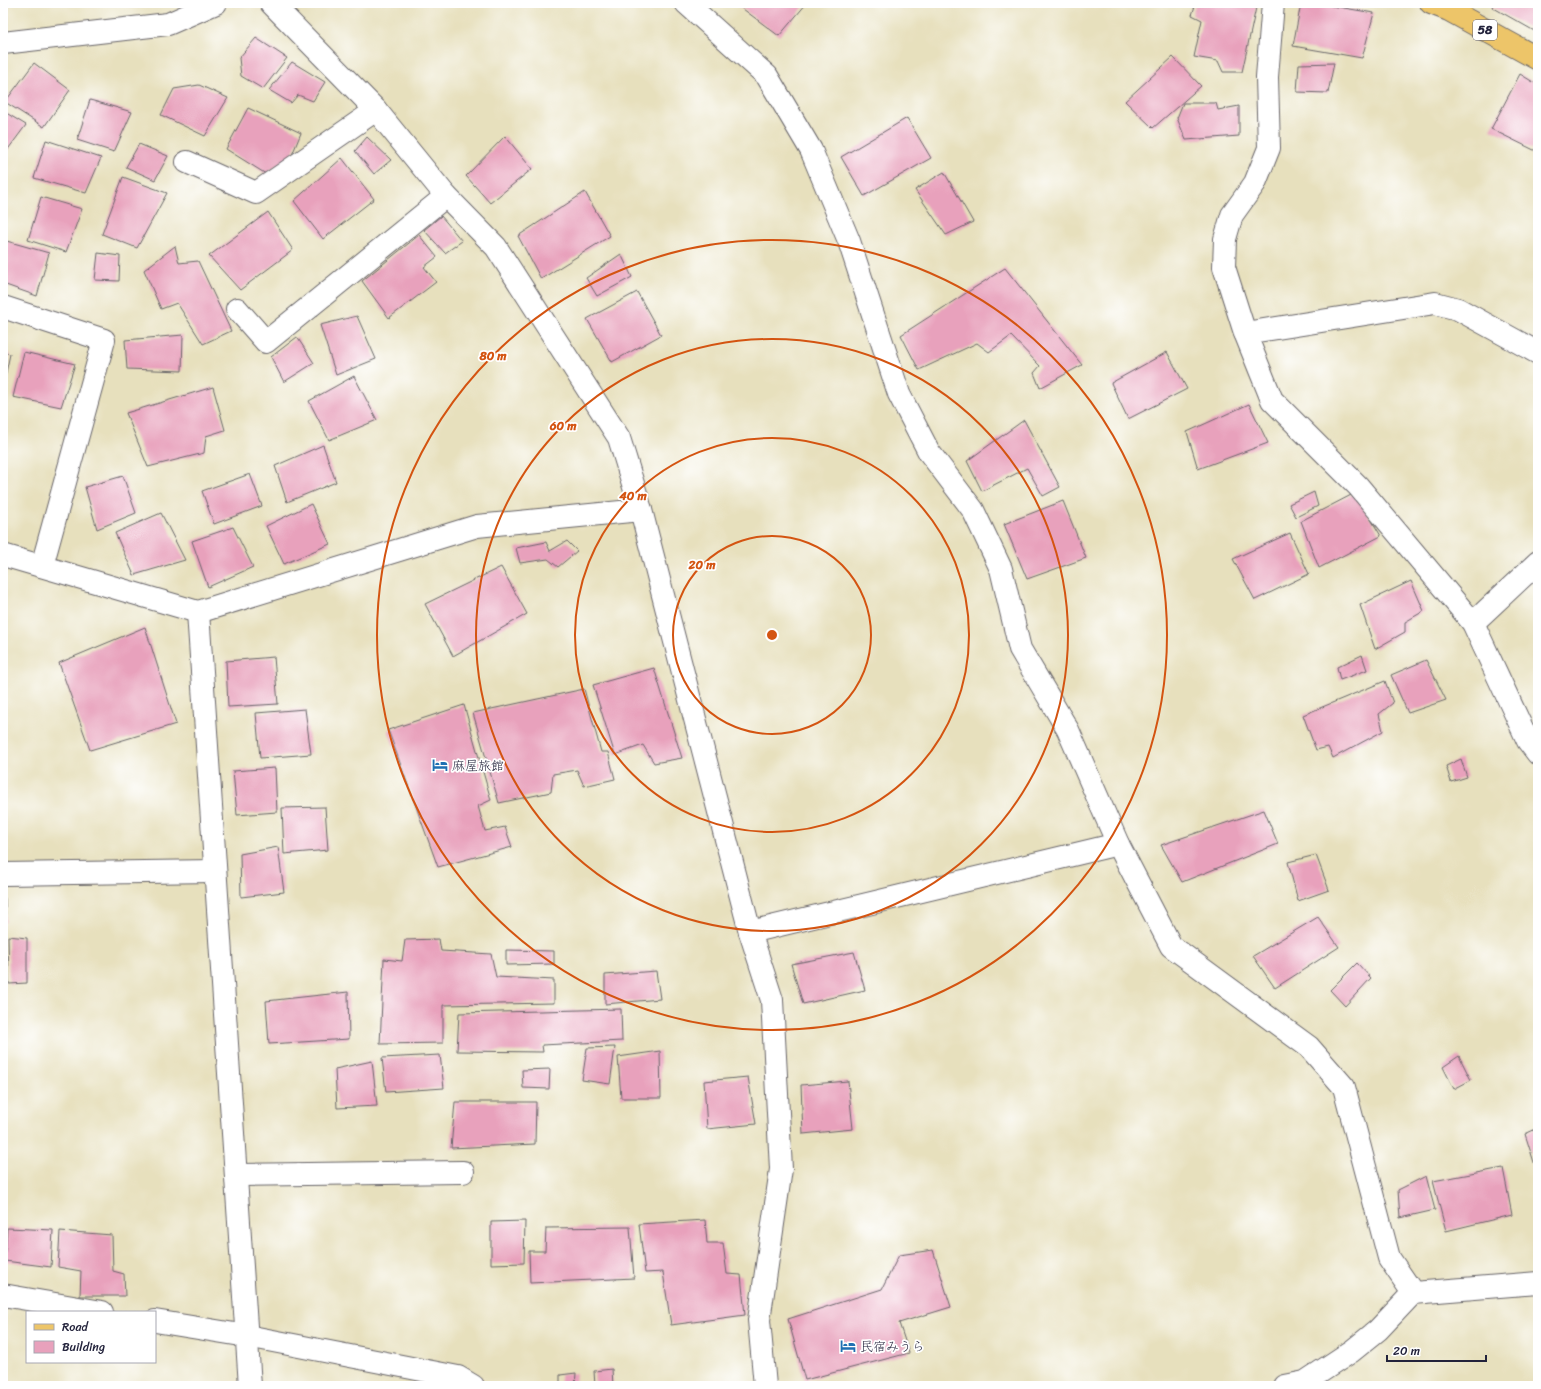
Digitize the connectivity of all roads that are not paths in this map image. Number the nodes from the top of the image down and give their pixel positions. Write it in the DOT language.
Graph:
graph roads {
  1 [pos="216,3"];
  2 [pos="271,3"];
  3 [pos="686,3"];
  4 [pos="1273,3"];
  5 [pos="1431,3"];
  6 [pos="3,43"];
  7 [pos="1538,59"];
  8 [pos="376,110"];
  9 [pos="187,162"];
  10 [pos="446,196"];
  11 [pos="3,307"];
  12 [pos="237,309"];
  13 [pos="1245,333"];
  14 [pos="1538,353"];
  15 [pos="641,510"];
  16 [pos="3,555"];
  17 [pos="1538,562"];
  18 [pos="42,566"];
  19 [pos="198,612"];
  20 [pos="1473,623"];
  21 [pos="1538,754"];
  22 [pos="1118,844"];
  23 [pos="215,871"];
  24 [pos="3,874"];
  25 [pos="750,932"];
  26 [pos="463,1172"];
  27 [pos="236,1175"];
  28 [pos="1538,1283"];
  29 [pos="1413,1293"];
  30 [pos="3,1295"];
  31 [pos="96,1311"];
  32 [pos="156,1321"];
  33 [pos="247,1336"];
  34 [pos="250,1386"];
  35 [pos="473,1386"];
  36 [pos="765,1386"];
  37 [pos="1285,1386"];
  1 -- 6 [label="street"];
  2 -- 8 [label="street"];
  3 -- 22 [label="street"];
  4 -- 13 [label="street"];
  5 -- 7 [label="main road, 58"];
  8 -- 9 [label="street"];
  8 -- 10 [label="street"];
  10 -- 12 [label="street"];
  10 -- 15 [label="street"];
  11 -- 18 [label="street"];
  13 -- 14 [label="street"];
  13 -- 20 [label="street"];
  15 -- 19 [label="street"];
  15 -- 25 [label="street"];
  16 -- 18 [label="street"];
  17 -- 20 [label="street"];
  18 -- 19 [label="street"];
  19 -- 23 [label="street"];
  20 -- 21 [label="street"];
  22 -- 25 [label="street"];
  22 -- 29 [label="street"];
  23 -- 24 [label="street"];
  23 -- 27 [label="street"];
  25 -- 36 [label="street"];
  26 -- 27 [label="street"];
  27 -- 33 [label="street"];
  28 -- 29 [label="street"];
  29 -- 37 [label="street"];
  30 -- 31 [label="street"];
  32 -- 33 [label="street"];
  33 -- 34 [label="street"];
  33 -- 35 [label="street"];
}
